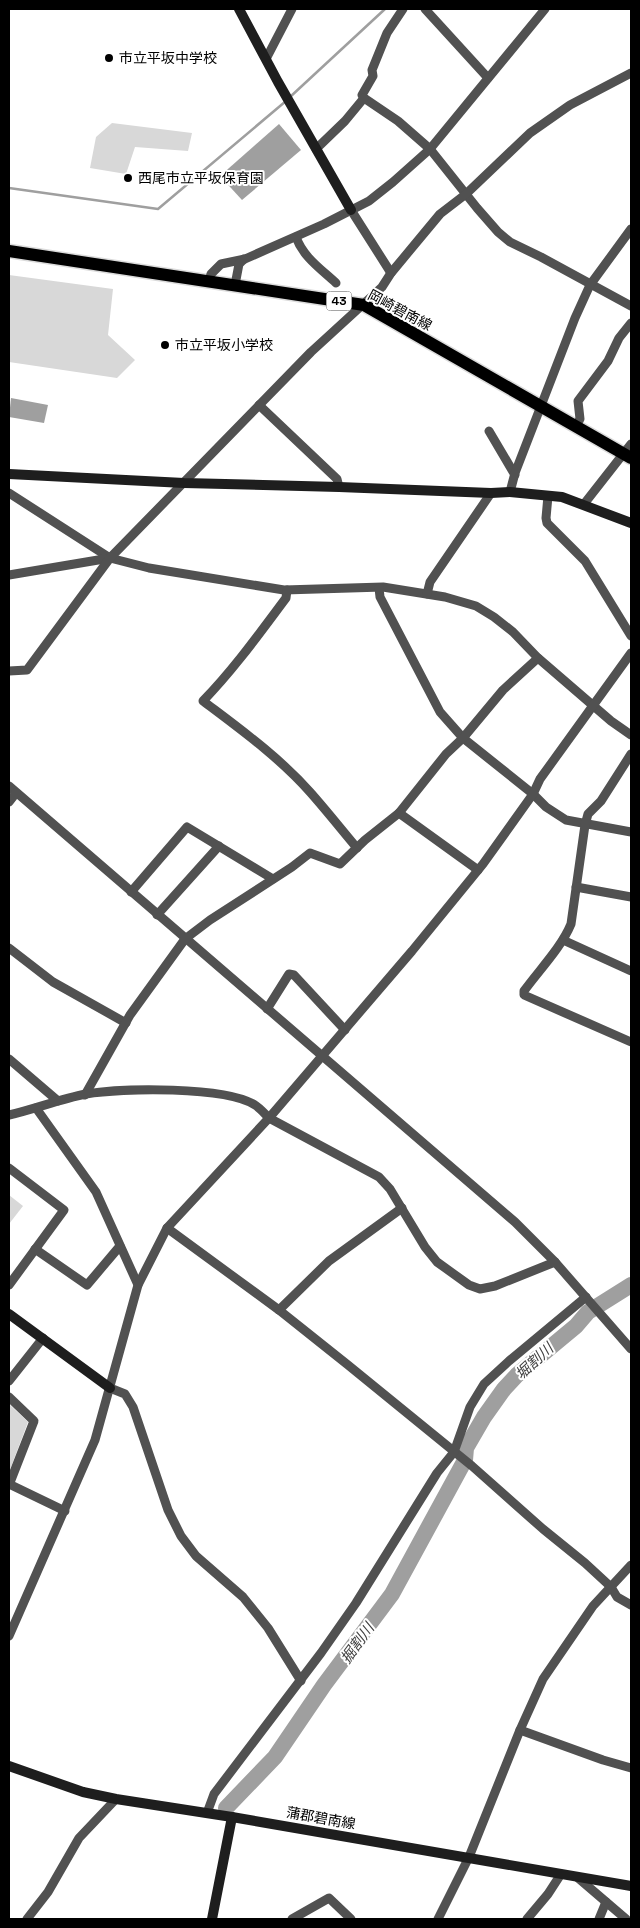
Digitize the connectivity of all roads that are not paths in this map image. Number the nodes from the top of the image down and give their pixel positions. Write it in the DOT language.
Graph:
graph roads {
  1 [pos="239,9"];
  2 [pos="292,9"];
  3 [pos="403,9"];
  4 [pos="425,9"];
  5 [pos="546,9"];
  6 [pos="266,59"];
  7 [pos="631,73"];
  8 [pos="488,78"];
  9 [pos="364,98"];
  10 [pos="316,148"];
  11 [pos="430,149"];
  12 [pos="466,194"];
  13 [pos="350,210"];
  14 [pos="631,230"];
  15 [pos="296,237"];
  16 [pos="9,250"];
  17 [pos="245,259"];
  18 [pos="391,273"];
  19 [pos="209,282"];
  20 [pos="336,283"];
  21 [pos="235,285"];
  22 [pos="590,285"];
  23 [pos="364,305"];
  24 [pos="631,306"];
  25 [pos="631,323"];
  26 [pos="259,404"];
  27 [pos="542,406"];
  28 [pos="576,426"];
  29 [pos="489,432"];
  30 [pos="629,452"];
  31 [pos="9,474"];
  32 [pos="515,474"];
  33 [pos="184,483"];
  34 [pos="339,487"];
  35 [pos="510,492"];
  36 [pos="491,493"];
  37 [pos="9,494"];
  38 [pos="548,496"];
  39 [pos="584,504"];
  40 [pos="631,523"];
  41 [pos="110,558"];
  42 [pos="9,575"];
  43 [pos="379,588"];
  44 [pos="287,590"];
  45 [pos="427,594"];
  46 [pos="631,636"];
  47 [pos="631,653"];
  48 [pos="538,658"];
  49 [pos="9,671"];
  50 [pos="593,705"];
  51 [pos="631,735"];
  52 [pos="463,738"];
  53 [pos="631,754"];
  54 [pos="9,786"];
  55 [pos="16,793"];
  56 [pos="533,794"];
  57 [pos="9,802"];
  58 [pos="399,813"];
  59 [pos="585,825"];
  60 [pos="631,832"];
  61 [pos="219,846"];
  62 [pos="357,848"];
  63 [pos="478,870"];
  64 [pos="273,879"];
  65 [pos="576,887"];
  66 [pos="131,892"];
  67 [pos="631,897"];
  68 [pos="158,915"];
  69 [pos="185,939"];
  70 [pos="563,940"];
  71 [pos="9,948"];
  72 [pos="631,971"];
  73 [pos="267,1009"];
  74 [pos="126,1024"];
  75 [pos="345,1030"];
  76 [pos="631,1042"];
  77 [pos="322,1057"];
  78 [pos="9,1059"];
  79 [pos="85,1094"];
  80 [pos="58,1101"];
  81 [pos="36,1108"];
  82 [pos="9,1115"];
  83 [pos="269,1118"];
  84 [pos="9,1168"];
  85 [pos="402,1208"];
  86 [pos="167,1228"];
  87 [pos="120,1246"];
  88 [pos="36,1249"];
  89 [pos="555,1262"];
  90 [pos="9,1285"];
  91 [pos="138,1285"];
  92 [pos="586,1297"];
  93 [pos="279,1310"];
  94 [pos="9,1314"];
  95 [pos="42,1338"];
  96 [pos="631,1349"];
  97 [pos="9,1381"];
  98 [pos="110,1388"];
  99 [pos="9,1398"];
  100 [pos="454,1452"];
  101 [pos="9,1484"];
  102 [pos="65,1511"];
  103 [pos="631,1566"];
  104 [pos="611,1587"];
  105 [pos="631,1605"];
  106 [pos="10,1630"];
  107 [pos="301,1681"];
  108 [pos="520,1730"];
  109 [pos="9,1766"];
  110 [pos="631,1768"];
  111 [pos="116,1799"];
  112 [pos="207,1813"];
  113 [pos="232,1816"];
  114 [pos="469,1858"];
  115 [pos="561,1874"];
  116 [pos="577,1877"];
  117 [pos="631,1886"];
  118 [pos="606,1902"];
  119 [pos="28,1919"];
  120 [pos="212,1919"];
  121 [pos="292,1919"];
  122 [pos="352,1919"];
  123 [pos="438,1919"];
  124 [pos="527,1919"];
  125 [pos="599,1919"];
  126 [pos="626,1919"];
  1 -- 6 [label="street"];
  2 -- 6 [label="street"];
  3 -- 9 [label="street"];
  4 -- 8 [label="street"];
  5 -- 8 [label="street"];
  6 -- 10 [label="street"];
  7 -- 12 [label="street"];
  8 -- 11 [label="street"];
  9 -- 10 [label="street"];
  9 -- 11 [label="street"];
  10 -- 13 [label="street"];
  11 -- 12 [label="street"];
  11 -- 13 [label="street"];
  12 -- 18 [label="street"];
  12 -- 22 [label="street"];
  13 -- 15 [label="street"];
  13 -- 18 [label="street"];
  14 -- 22 [label="street"];
  15 -- 17 [label="street"];
  15 -- 20 [label="street"];
  16 -- 19 [label="main road, 岡崎碧南線 / 43"];
  17 -- 19 [label="street"];
  17 -- 21 [label="street"];
  18 -- 23 [label="street"];
  19 -- 21 [label="main road, 岡崎碧南線 / 43"];
  21 -- 23 [label="main road, 岡崎碧南線 / 43"];
  22 -- 24 [label="street"];
  22 -- 27 [label="street"];
  23 -- 26 [label="street"];
  23 -- 27 [label="main road, 岡崎碧南線 / 43"];
  25 -- 28 [label="street"];
  26 -- 33 [label="street"];
  26 -- 34 [label="street"];
  27 -- 28 [label="main road, 岡崎碧南線 / 43"];
  27 -- 32 [label="street"];
  28 -- 30 [label="main road, 岡崎碧南線 / 43"];
  29 -- 32 [label="street"];
  30 -- 39 [label="street"];
  31 -- 33 [label="street"];
  32 -- 35 [label="street"];
  33 -- 34 [label="street"];
  33 -- 41 [label="street"];
  34 -- 36 [label="street"];
  35 -- 36 [label="street"];
  35 -- 38 [label="street"];
  36 -- 45 [label="street"];
  37 -- 41 [label="street"];
  38 -- 39 [label="street"];
  38 -- 46 [label="street"];
  39 -- 40 [label="street"];
  41 -- 42 [label="street"];
  41 -- 44 [label="street"];
  41 -- 49 [label="street"];
  43 -- 44 [label="street"];
  43 -- 45 [label="street"];
  43 -- 52 [label="street"];
  44 -- 62 [label="street"];
  45 -- 48 [label="street"];
  47 -- 50 [label="street"];
  48 -- 50 [label="street"];
  48 -- 52 [label="street"];
  50 -- 51 [label="street"];
  50 -- 56 [label="street"];
  52 -- 56 [label="street"];
  52 -- 58 [label="street"];
  53 -- 59 [label="street"];
  54 -- 55 [label="street"];
  55 -- 57 [label="street"];
  55 -- 66 [label="street"];
  56 -- 59 [label="street"];
  56 -- 63 [label="street"];
  58 -- 62 [label="street"];
  58 -- 63 [label="street"];
  59 -- 60 [label="street"];
  59 -- 65 [label="street"];
  61 -- 64 [label="street"];
  61 -- 66 [label="street"];
  61 -- 68 [label="street"];
  62 -- 64 [label="street"];
  63 -- 75 [label="street"];
  64 -- 69 [label="street"];
  65 -- 67 [label="street"];
  65 -- 70 [label="street"];
  66 -- 68 [label="street"];
  68 -- 69 [label="street"];
  69 -- 73 [label="street"];
  69 -- 74 [label="street"];
  70 -- 72 [label="street"];
  70 -- 76 [label="street"];
  71 -- 74 [label="street"];
  73 -- 75 [label="street"];
  73 -- 77 [label="street"];
  74 -- 79 [label="street"];
  75 -- 77 [label="street"];
  77 -- 83 [label="street"];
  77 -- 89 [label="street"];
  78 -- 80 [label="street"];
  79 -- 80 [label="street"];
  79 -- 83 [label="street"];
  80 -- 81 [label="street"];
  81 -- 82 [label="street"];
  81 -- 87 [label="street"];
  83 -- 85 [label="street"];
  83 -- 86 [label="street"];
  84 -- 88 [label="street"];
  85 -- 89 [label="street"];
  85 -- 93 [label="street"];
  86 -- 91 [label="street"];
  86 -- 93 [label="street"];
  87 -- 88 [label="street"];
  87 -- 91 [label="street"];
  88 -- 90 [label="street"];
  89 -- 92 [label="street"];
  91 -- 98 [label="street"];
  92 -- 96 [label="street"];
  92 -- 100 [label="street"];
  93 -- 100 [label="street"];
  94 -- 95 [label="street"];
  95 -- 97 [label="street"];
  95 -- 98 [label="street"];
  98 -- 102 [label="street"];
  98 -- 107 [label="street"];
  99 -- 101 [label="street"];
  100 -- 104 [label="street"];
  100 -- 107 [label="street"];
  101 -- 102 [label="street"];
  102 -- 106 [label="street"];
  103 -- 104 [label="street"];
  104 -- 105 [label="street"];
  104 -- 108 [label="street"];
  107 -- 112 [label="street"];
  108 -- 110 [label="street"];
  108 -- 114 [label="street"];
  109 -- 111 [label="street, 蒲郡碧南線"];
  111 -- 112 [label="street, 蒲郡碧南線"];
  111 -- 119 [label="street"];
  112 -- 113 [label="street, 蒲郡碧南線"];
  113 -- 114 [label="street, 蒲郡碧南線"];
  113 -- 120 [label="street"];
  114 -- 115 [label="street, 蒲郡碧南線"];
  114 -- 123 [label="street"];
  115 -- 116 [label="street, 蒲郡碧南線"];
  115 -- 124 [label="street"];
  116 -- 117 [label="street, 蒲郡碧南線"];
  116 -- 118 [label="street"];
  118 -- 125 [label="street"];
  118 -- 126 [label="street"];
  121 -- 122 [label="street"];
}
